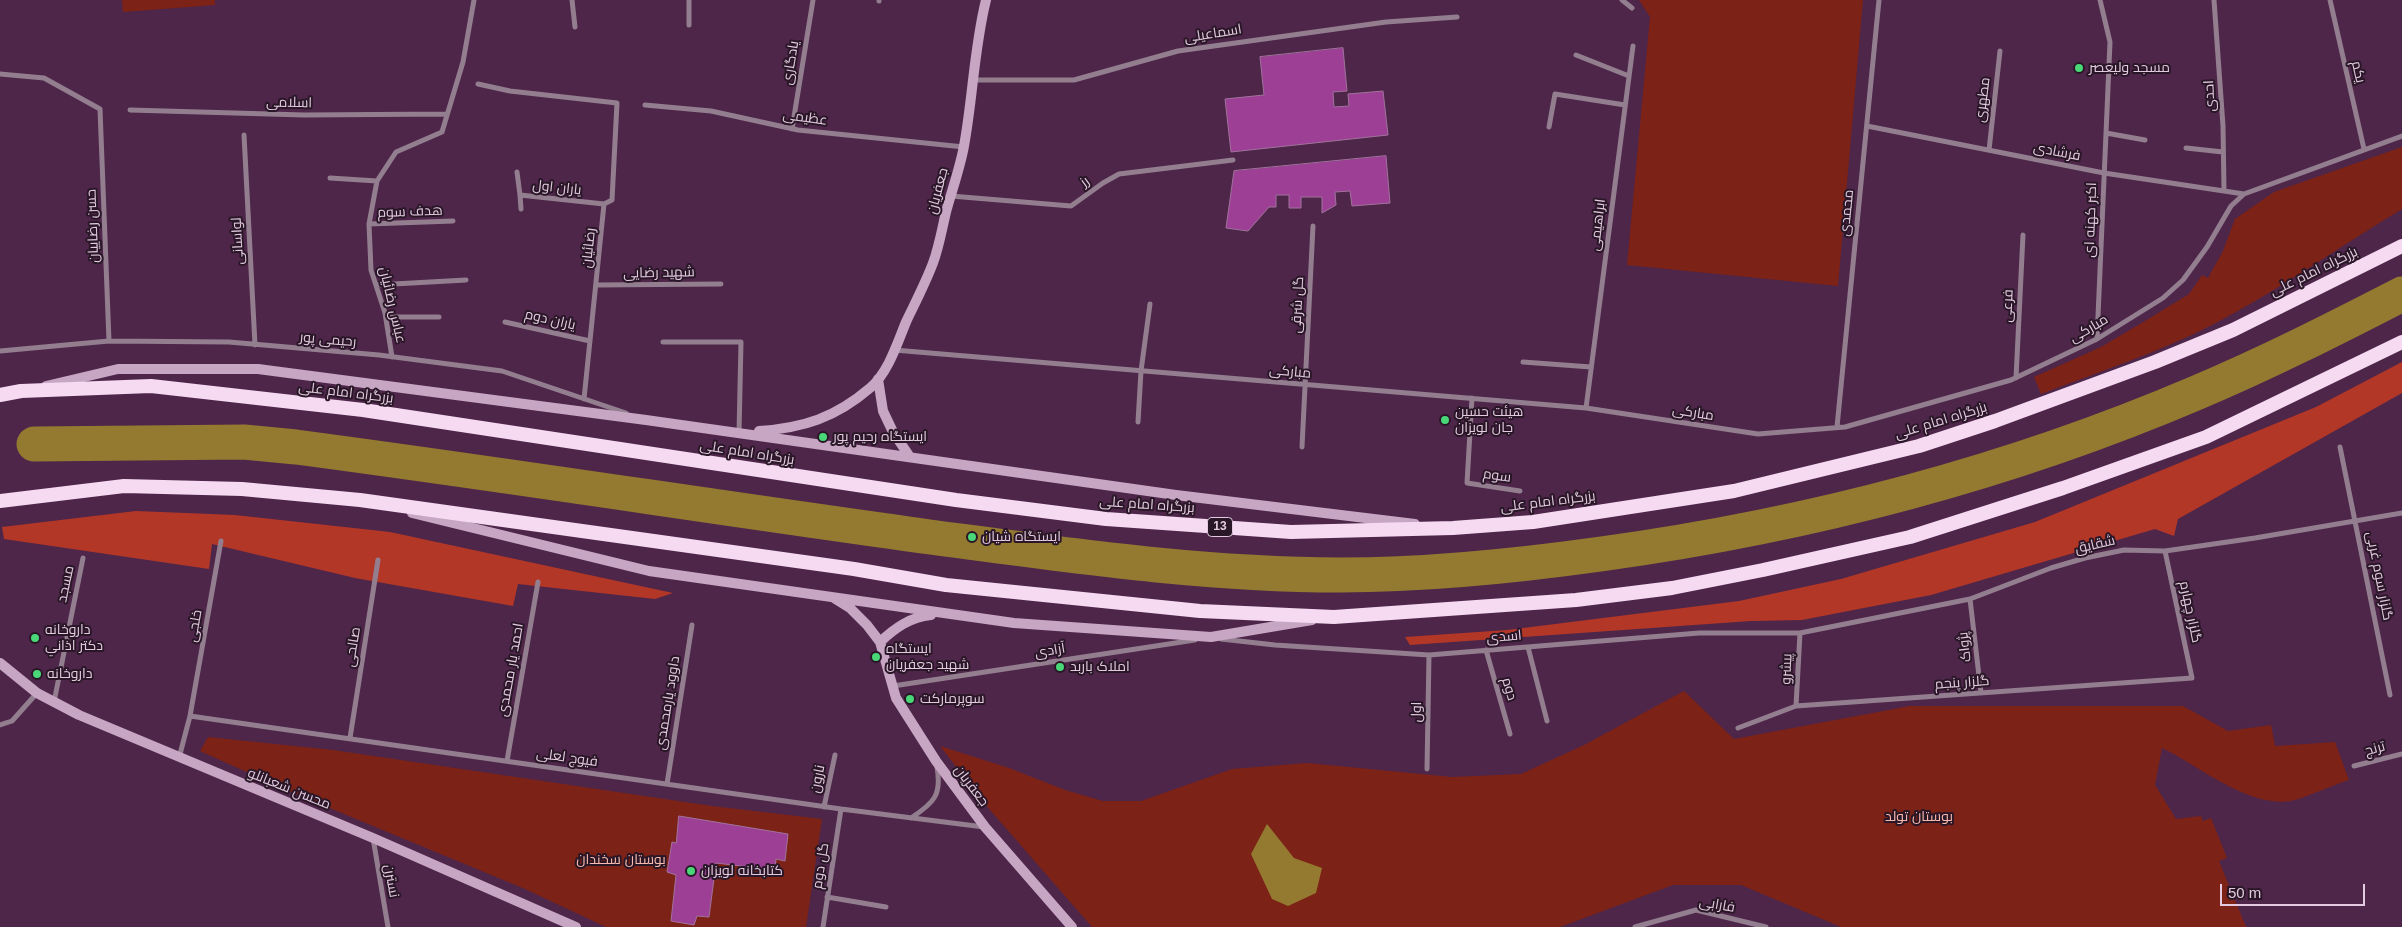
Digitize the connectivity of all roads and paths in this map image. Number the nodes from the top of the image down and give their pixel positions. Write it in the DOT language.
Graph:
graph roads {
  1 [pos="474,0"];
  2 [pos="572,0"];
  3 [pos="689,0"];
  4 [pos="812,0"];
  5 [pos="986,0"];
  6 [pos="1622,0"];
  7 [pos="1879,0"];
  8 [pos="2100,0"];
  9 [pos="2214,0"];
  10 [pos="2330,0"];
  11 [pos="1632,8"];
  12 [pos="1457,17"];
  13 [pos="689,25"];
  14 [pos="575,27"];
  15 [pos="1633,46"];
  16 [pos="2000,52"];
  17 [pos="1576,55"];
  18 [pos="0,74"];
  19 [pos="1629,76"];
  20 [pos="974,80"];
  21 [pos="478,84"];
  22 [pos="645,105"];
  23 [pos="1625,105"];
  24 [pos="130,110"];
  25 [pos="447,114"];
  26 [pos="1867,126"];
  27 [pos="1549,127"];
  28 [pos="792,129"];
  29 [pos="2106,133"];
  30 [pos="244,135"];
  31 [pos="2402,136"];
  32 [pos="2145,140"];
  33 [pos="964,147"];
  34 [pos="2186,148"];
  35 [pos="2364,149"];
  36 [pos="1989,150"];
  37 [pos="2223,152"];
  38 [pos="1233,160"];
  39 [pos="517,172"];
  40 [pos="2104,173"];
  41 [pos="330,178"];
  42 [pos="377,181"];
  43 [pos="2224,191"];
  44 [pos="2244,194"];
  45 [pos="520,195"];
  46 [pos="951,196"];
  47 [pos="604,204"];
  48 [pos="521,209"];
  49 [pos="453,221"];
  50 [pos="369,224"];
  51 [pos="1313,226"];
  52 [pos="2022,235"];
  53 [pos="2402,246"];
  54 [pos="466,280"];
  55 [pos="721,284"];
  56 [pos="376,285"];
  57 [pos="596,285"];
  58 [pos="1150,304"];
  59 [pos="386,317"];
  60 [pos="439,318"];
  61 [pos="505,322"];
  62 [pos="2097,338"];
  63 [pos="109,341"];
  64 [pos="590,341"];
  65 [pos="663,342"];
  66 [pos="2402,342"];
  67 [pos="255,345"];
  68 [pos="894,350"];
  69 [pos="0,351"];
  70 [pos="392,357"];
  71 [pos="1523,362"];
  72 [pos="1591,367"];
  73 [pos="1141,371"];
  74 [pos="2016,378"];
  75 [pos="878,379"];
  76 [pos="1306,385"];
  77 [pos="21,392"];
  78 [pos="0,395"];
  79 [pos="1472,398"];
  80 [pos="584,399"];
  81 [pos="1586,408"];
  82 [pos="646,420"];
  83 [pos="1138,422"];
  84 [pos="1837,427"];
  85 [pos="739,433"];
  86 [pos="2340,447"];
  87 [pos="1302,448"];
  88 [pos="910,457"];
  89 [pos="1520,491"];
  90 [pos="360,500"];
  91 [pos="0,501"];
  92 [pos="2402,513"];
  93 [pos="2356,520"];
  94 [pos="1453,528"];
  95 [pos="221,541"];
  96 [pos="2165,550"];
  97 [pos="83,558"];
  98 [pos="378,560"];
  99 [pos="538,582"];
  100 [pos="830,596"];
  101 [pos="1970,599"];
  102 [pos="940,613"];
  103 [pos="1334,617"];
  104 [pos="692,625"];
  105 [pos="1800,633"];
  106 [pos="1211,637"];
  107 [pos="880,642"];
  108 [pos="1528,647"];
  109 [pos="1486,650"];
  110 [pos="1429,655"];
  111 [pos="0,663"];
  112 [pos="2192,678"];
  113 [pos="893,686"];
  114 [pos="37,693"];
  115 [pos="1981,693"];
  116 [pos="2390,695"];
  117 [pos="54,702"];
  118 [pos="1796,706"];
  119 [pos="190,716"];
  120 [pos="1547,721"];
  121 [pos="0,726"];
  122 [pos="1738,728"];
  123 [pos="1510,734"];
  124 [pos="350,738"];
  125 [pos="2402,754"];
  126 [pos="835,755"];
  127 [pos="179,758"];
  128 [pos="507,761"];
  129 [pos="936,761"];
  130 [pos="2354,766"];
  131 [pos="1427,769"];
  132 [pos="667,784"];
  133 [pos="824,807"];
  134 [pos="841,809"];
  135 [pos="911,818"];
  136 [pos="985,827"];
  137 [pos="373,838"];
  138 [pos="827,897"];
  139 [pos="886,907"];
  140 [pos="388,927"];
  141 [pos="576,927"];
  142 [pos="823,927"];
  143 [pos="1072,927"];
  144 [pos="1635,927"];
  145 [pos="1766,927"];
  1 -- 25 [label="street"];
  2 -- 14 [label="street"];
  3 -- 13 [label="street"];
  4 -- 28 [label="street, یادگاری"];
  5 -- 20 [label="main road, جعفریان"];
  6 -- 11 [label="street"];
  7 -- 26 [label="street, محمدی"];
  8 -- 29 [label="street, اکبر کهنه ای"];
  9 -- 37 [label="street, احدی"];
  10 -- 35 [label="street, یکم"];
  12 -- 20 [label="street, اسماعیلی"];
  15 -- 19 [label="street, ابراهیمی"];
  16 -- 36 [label="street, مطهری"];
  17 -- 19 [label="street"];
  18 -- 63 [label="street, حسن رضاییان"];
  19 -- 23 [label="street, ابراهیمی"];
  20 -- 33 [label="main road, جعفریان"];
  21 -- 47 [label="street, رضائیان"];
  22 -- 28 [label="street, عظیمی"];
  23 -- 27 [label="street"];
  23 -- 72 [label="street, ابراهیمی"];
  24 -- 25 [label="street, اسلامی"];
  25 -- 42 [label="street, عباس رضائیان"];
  26 -- 36 [label="street, فرشادی"];
  26 -- 84 [label="street, محمدی"];
  28 -- 33 [label="street, عظیمی"];
  29 -- 32 [label="street"];
  29 -- 40 [label="street, اکبر کهنه ای"];
  30 -- 67 [label="street, لواسانی"];
  31 -- 35 [label="street, مبارکی"];
  33 -- 46 [label="main road, جعفریان"];
  34 -- 37 [label="street"];
  35 -- 44 [label="street, مبارکی"];
  36 -- 40 [label="street, فرشادی"];
  37 -- 43 [label="street, احدی"];
  38 -- 46 [label="street, رز"];
  39 -- 45 [label="street"];
  40 -- 43 [label="street, فرشادی"];
  40 -- 62 [label="street, اکبر کهنه ای"];
  41 -- 42 [label="street"];
  42 -- 50 [label="street, عباس رضائیان"];
  43 -- 44 [label="street, فرشادی"];
  44 -- 62 [label="street, مبارکی"];
  45 -- 47 [label="street, یاران اول"];
  45 -- 48 [label="street, یاران اول"];
  46 -- 68 [label="main road, جعفریان"];
  47 -- 57 [label="street, رضائیان"];
  49 -- 50 [label="street, هدف سوم"];
  50 -- 56 [label="street, عباس رضائیان"];
  51 -- 76 [label="street, گل شرقی"];
  52 -- 74 [label="street, فرعی"];
  53 -- 94 [label="highway, بزرگراه امام علی / 13"];
  54 -- 56 [label="street"];
  55 -- 57 [label="street, شهید رضایی"];
  56 -- 59 [label="street, عباس رضائیان"];
  57 -- 64 [label="street, رضائیان"];
  58 -- 73 [label="street"];
  59 -- 60 [label="street"];
  59 -- 70 [label="street, عباس رضائیان"];
  61 -- 64 [label="street, یاران دوم"];
  62 -- 74 [label="street, مبارکی"];
  63 -- 67 [label="street, رحیمی پور"];
  63 -- 69 [label="street, رحیمی پور"];
  64 -- 80 [label="street, رضائیان"];
  65 -- 85 [label="street"];
  66 -- 103 [label="highway"];
  67 -- 70 [label="street, رحیمی پور"];
  68 -- 73 [label="street, مبارکی"];
  68 -- 75 [label="main road, جعفریان"];
  70 -- 80 [label="street, رحیمی پور"];
  71 -- 72 [label="street"];
  72 -- 81 [label="street, ابراهیمی"];
  73 -- 76 [label="street, مبارکی"];
  73 -- 83 [label="street"];
  74 -- 84 [label="street, مبارکی"];
  75 -- 85 [label="main road, جعفریان"];
  75 -- 88 [label="main road"];
  76 -- 79 [label="street, مبارکی"];
  76 -- 87 [label="street, گل شرقی"];
  77 -- 78 [label="highway, بزرگراه امام علی / 13"];
  77 -- 82 [label="main road"];
  77 -- 94 [label="highway, بزرگراه امام علی / 13"];
  79 -- 81 [label="street, مبارکی"];
  79 -- 89 [label="street, سوم"];
  80 -- 82 [label="street, رحیمی پور"];
  81 -- 84 [label="street, مبارکی"];
  82 -- 85 [label="main road"];
  85 -- 88 [label="main road"];
  86 -- 93 [label="street, گلزار سوم غربی"];
  88 -- 94 [label="main road"];
  90 -- 91 [label="highway"];
  90 -- 100 [label="main road"];
  90 -- 103 [label="highway"];
  92 -- 93 [label="street, شقایق"];
  93 -- 96 [label="street, شقایق"];
  93 -- 116 [label="street, گلزار سوم غربی"];
  95 -- 119 [label="street, خلجی"];
  96 -- 101 [label="street, شقایق"];
  96 -- 112 [label="street, گلزار چهارم"];
  97 -- 117 [label="street, مسجد"];
  98 -- 124 [label="street, صالحی"];
  99 -- 128 [label="street, احمد یار محمدی"];
  100 -- 102 [label="main road"];
  100 -- 107 [label="main road, جعفریان"];
  101 -- 105 [label="street, شقایق"];
  101 -- 115 [label="street, پژواک"];
  102 -- 106 [label="main road"];
  102 -- 107 [label="main road"];
  103 -- 106 [label="main road"];
  104 -- 132 [label="street, داوود یارمحمدی"];
  105 -- 108 [label="street, اسدی"];
  105 -- 118 [label="street, پیشرو"];
  106 -- 110 [label="street, اسدی"];
  106 -- 113 [label="street, آزادی"];
  107 -- 113 [label="main road, جعفریان"];
  108 -- 109 [label="street, اسدی"];
  108 -- 120 [label="street"];
  109 -- 110 [label="street, اسدی"];
  109 -- 123 [label="street, دوم"];
  110 -- 131 [label="street, اول"];
  111 -- 114 [label="main road, محسن شعبانلو"];
  112 -- 115 [label="street, گلزار پنجم"];
  113 -- 129 [label="main road, جعفریان"];
  114 -- 117 [label="main road, محسن شعبانلو"];
  114 -- 121 [label="street"];
  115 -- 118 [label="street, گلزار پنجم"];
  117 -- 127 [label="main road, محسن شعبانلو"];
  118 -- 122 [label="street, گلزار پنجم"];
  119 -- 124 [label="street, فیوج لعلی"];
  119 -- 127 [label="street"];
  124 -- 128 [label="street, فیوج لعلی"];
  125 -- 130 [label="street, ترنج"];
  126 -- 133 [label="street, نارون"];
  127 -- 137 [label="main road, محسن شعبانلو"];
  128 -- 132 [label="street, فیوج لعلی"];
  129 -- 135 [label="street"];
  129 -- 136 [label="main road, جعفریان"];
  132 -- 133 [label="street, فیوج لعلی"];
  133 -- 134 [label="street, فیوج لعلی"];
  134 -- 135 [label="street, فیوج لعلی"];
  134 -- 138 [label="street, گل دوم"];
  135 -- 136 [label="street, فیوج لعلی"];
  136 -- 143 [label="main road, جعفریان"];
  137 -- 140 [label="street, نسترن"];
  137 -- 141 [label="main road, محسن شعبانلو"];
  138 -- 139 [label="street"];
  138 -- 142 [label="street, گل دوم"];
  144 -- 145 [label="street, فارابی"];
}
